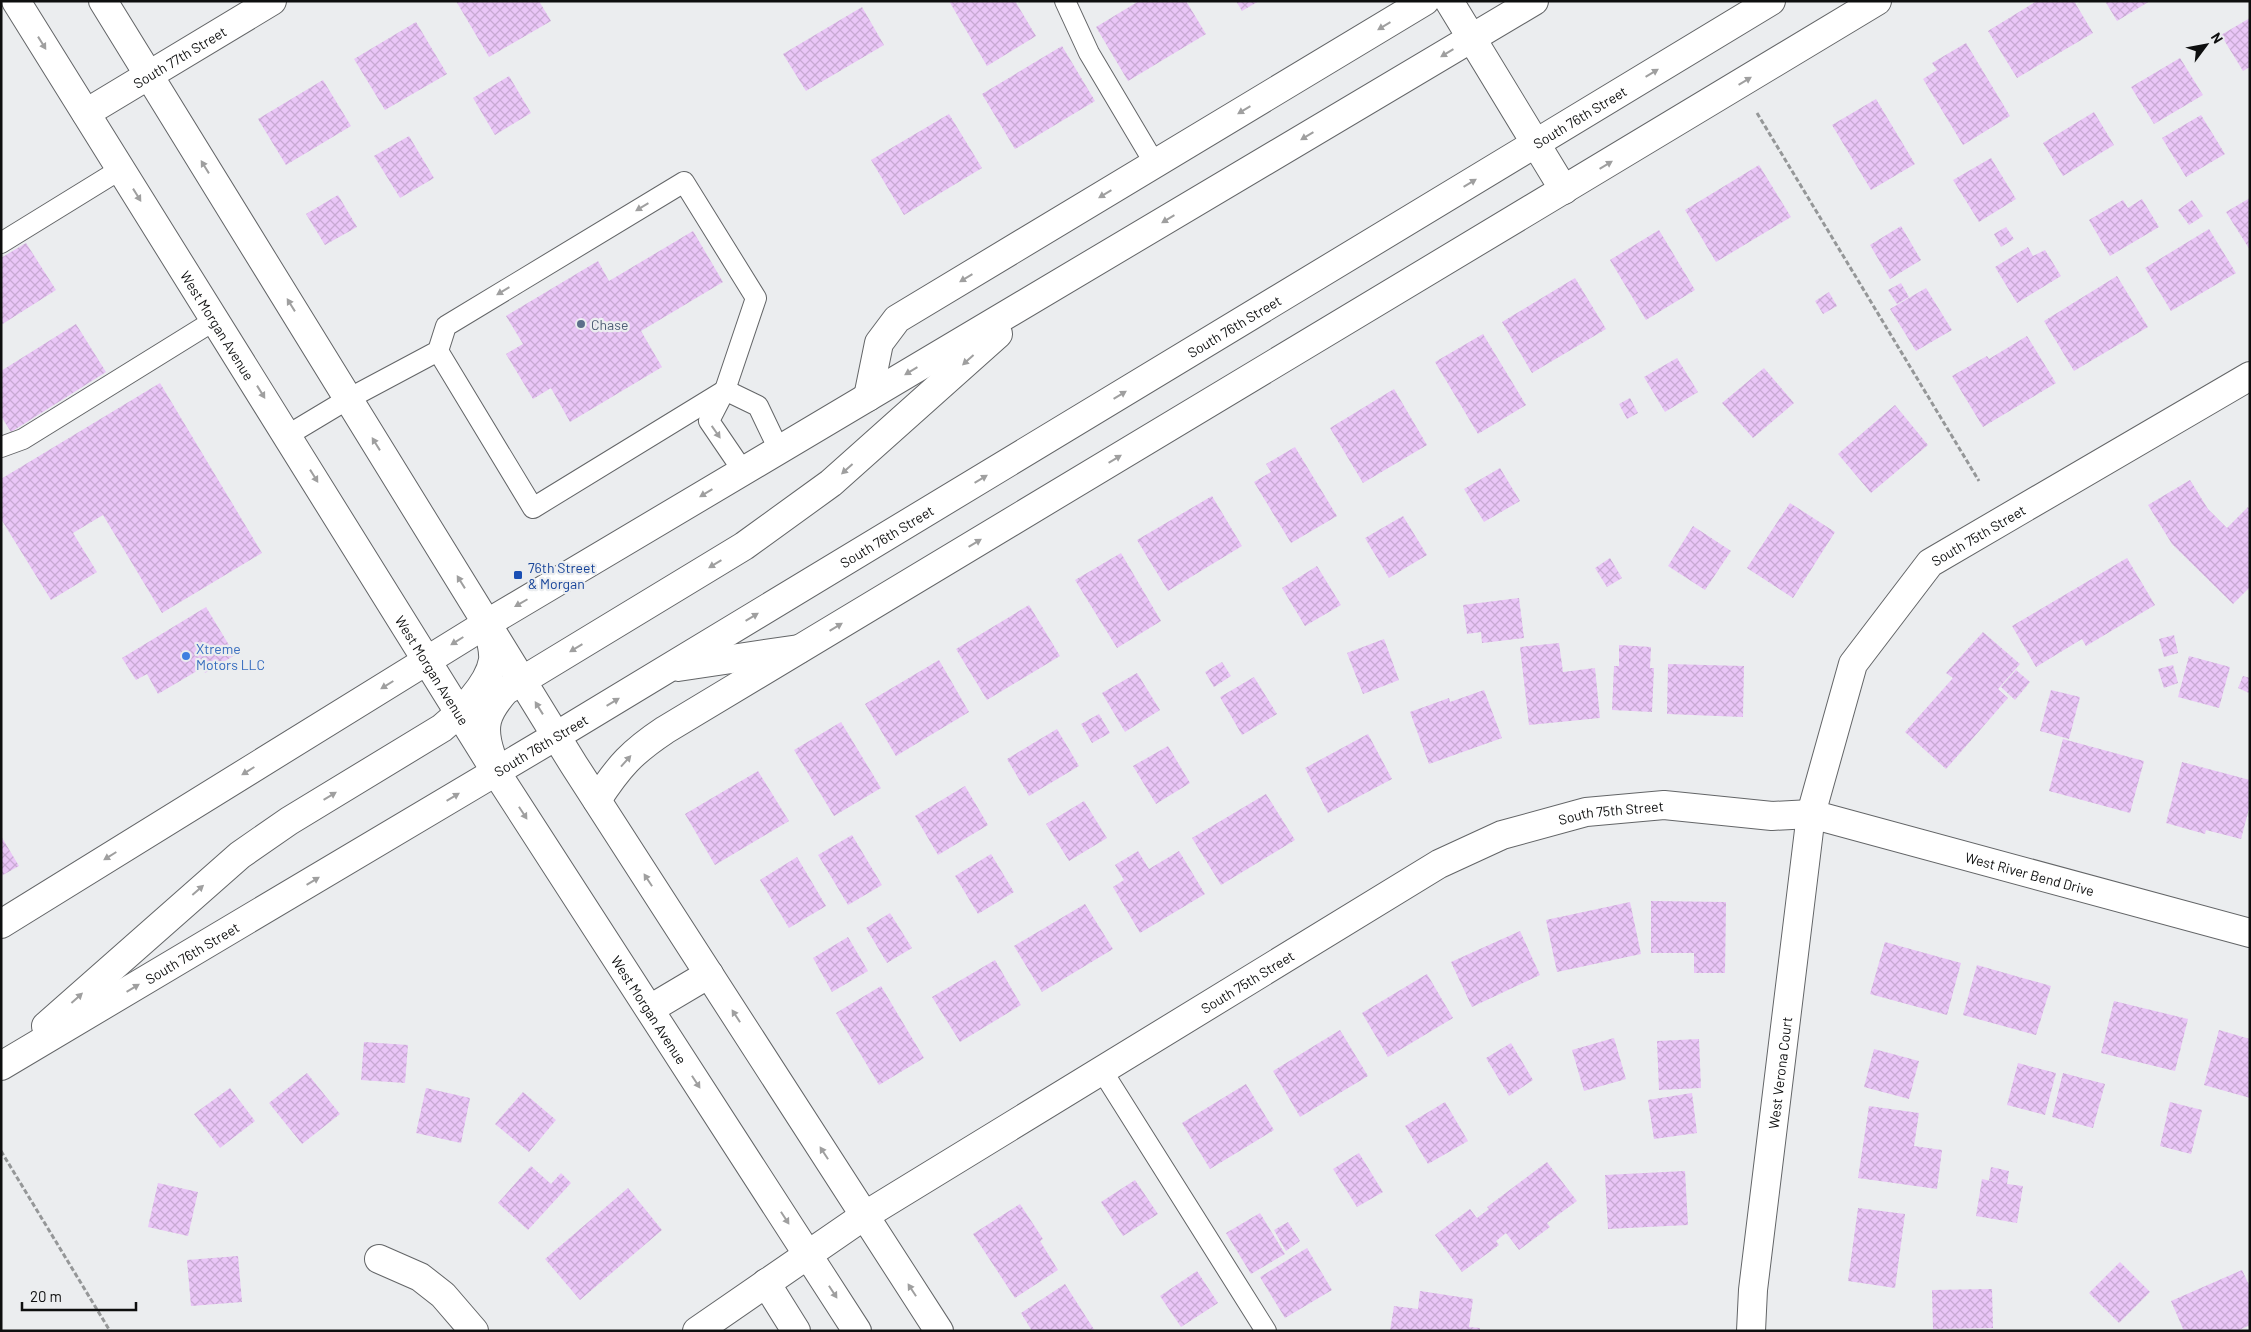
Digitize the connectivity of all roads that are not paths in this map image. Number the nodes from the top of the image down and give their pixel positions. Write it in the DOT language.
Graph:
graph roads {
  1 [pos="16,1"];
  2 [pos="103,1"];
  3 [pos="272,1"];
  4 [pos="1065,1"];
  5 [pos="1425,1"];
  6 [pos="1449,1"];
  7 [pos="1534,1"];
  8 [pos="1771,1"];
  9 [pos="1877,1"];
  10 [pos="1471,39"];
  11 [pos="149,75"];
  12 [pos="86,113"];
  13 [pos="1536,144"];
  14 [pos="1155,164"];
  15 [pos="121,169"];
  16 [pos="1564,190"];
  17 [pos="1,243"];
  18 [pos="1044,293"];
  19 [pos="215,320"];
  20 [pos="438,351"];
  21 [pos="2250,376"];
  22 [pos="725,390"];
  23 [pos="868,397"];
  24 [pos="348,399"];
  25 [pos="288,435"];
  26 [pos="1,447"];
  27 [pos="779,450"];
  28 [pos="743,471"];
  29 [pos="486,624"];
  30 [pos="799,649"];
  31 [pos="428,659"];
  32 [pos="669,668"];
  33 [pos="522,680"];
  34 [pos="460,712"];
  35 [pos="556,736"];
  36 [pos="496,772"];
  37 [pos="597,800"];
  38 [pos="1811,814"];
  39 [pos="1,924"];
  40 [pos="2250,933"];
  41 [pos="709,974"];
  42 [pos="650,1009"];
  43 [pos="1,1066"];
  44 [pos="1101,1069"];
  45 [pos="864,1216"];
  46 [pos="808,1254"];
  47 [pos="379,1259"];
  48 [pos="766,1283"];
  49 [pos="851,1325"];
  50 [pos="474,1331"];
  51 [pos="697,1331"];
  52 [pos="796,1331"];
  53 [pos="938,1331"];
  54 [pos="1266,1331"];
  55 [pos="1751,1331"];
  1 -- 12 [label="street, West Morgan Avenue, one-way"];
  2 -- 11 [label="street"];
  3 -- 11 [label="street, South 77th Street"];
  4 -- 14 [label="lane"];
  5 -- 14 [label="street, one-way"];
  6 -- 10 [label="street"];
  7 -- 10 [label="street"];
  13 -- 8 [label="street, South 76th Street, one-way"];
  16 -- 9 [label="street, one-way"];
  10 -- 13 [label="street"];
  10 -- 18 [label="street, one-way"];
  11 -- 12 [label="street, South 77th Street"];
  24 -- 11 [label="street, one-way"];
  12 -- 15 [label="street, West Morgan Avenue"];
  13 -- 16 [label="street"];
  32 -- 13 [label="street, South 76th Street, one-way"];
  14 -- 23 [label="street, one-way"];
  15 -- 17 [label="lane"];
  15 -- 19 [label="street, West Morgan Avenue, one-way"];
  30 -- 16 [label="street, one-way"];
  18 -- 23 [label="street, one-way"];
  18 -- 33 [label="street, one-way"];
  19 -- 25 [label="street, West Morgan Avenue, one-way"];
  19 -- 26 [label="lane"];
  20 -- 22 [label="lane"];
  22 -- 20 [label="lane, one-way"];
  20 -- 24 [label="lane"];
  21 -- 38 [label="street, South 75th Street"];
  22 -- 27 [label="lane"];
  22 -- 28 [label="lane, one-way"];
  23 -- 27 [label="street"];
  24 -- 25 [label="lane"];
  29 -- 24 [label="street, one-way"];
  25 -- 31 [label="street, West Morgan Avenue, one-way"];
  27 -- 28 [label="street"];
  28 -- 29 [label="street, one-way"];
  29 -- 31 [label="street, one-way"];
  29 -- 33 [label="street"];
  29 -- 34 [label="street"];
  30 -- 32 [label="street"];
  37 -- 30 [label="street, one-way"];
  31 -- 34 [label="street, West Morgan Avenue"];
  31 -- 39 [label="street, one-way"];
  35 -- 32 [label="street, South 76th Street, one-way"];
  35 -- 33 [label="street, one-way"];
  33 -- 36 [label="street"];
  34 -- 36 [label="street, West Morgan Avenue"];
  43 -- 34 [label="street, one-way"];
  35 -- 36 [label="street, South 76th Street"];
  35 -- 37 [label="street"];
  36 -- 42 [label="street, West Morgan Avenue, one-way"];
  43 -- 36 [label="street, South 76th Street, one-way"];
  41 -- 37 [label="street, one-way"];
  38 -- 40 [label="street, West River Bend Drive"];
  38 -- 44 [label="street, South 75th Street"];
  38 -- 55 [label="street, West Verona Court"];
  41 -- 42 [label="street"];
  45 -- 41 [label="street, one-way"];
  42 -- 46 [label="street, West Morgan Avenue, one-way"];
  44 -- 45 [label="street, South 75th Street"];
  44 -- 54 [label="lane"];
  45 -- 46 [label="street, South 75th Street"];
  53 -- 45 [label="street, one-way"];
  46 -- 48 [label="street, South 75th Street"];
  46 -- 49 [label="street, West Morgan Avenue, one-way"];
  47 -- 50 [label="street"];
  48 -- 51 [label="street, South 75th Street"];
  48 -- 52 [label="street"];
}
